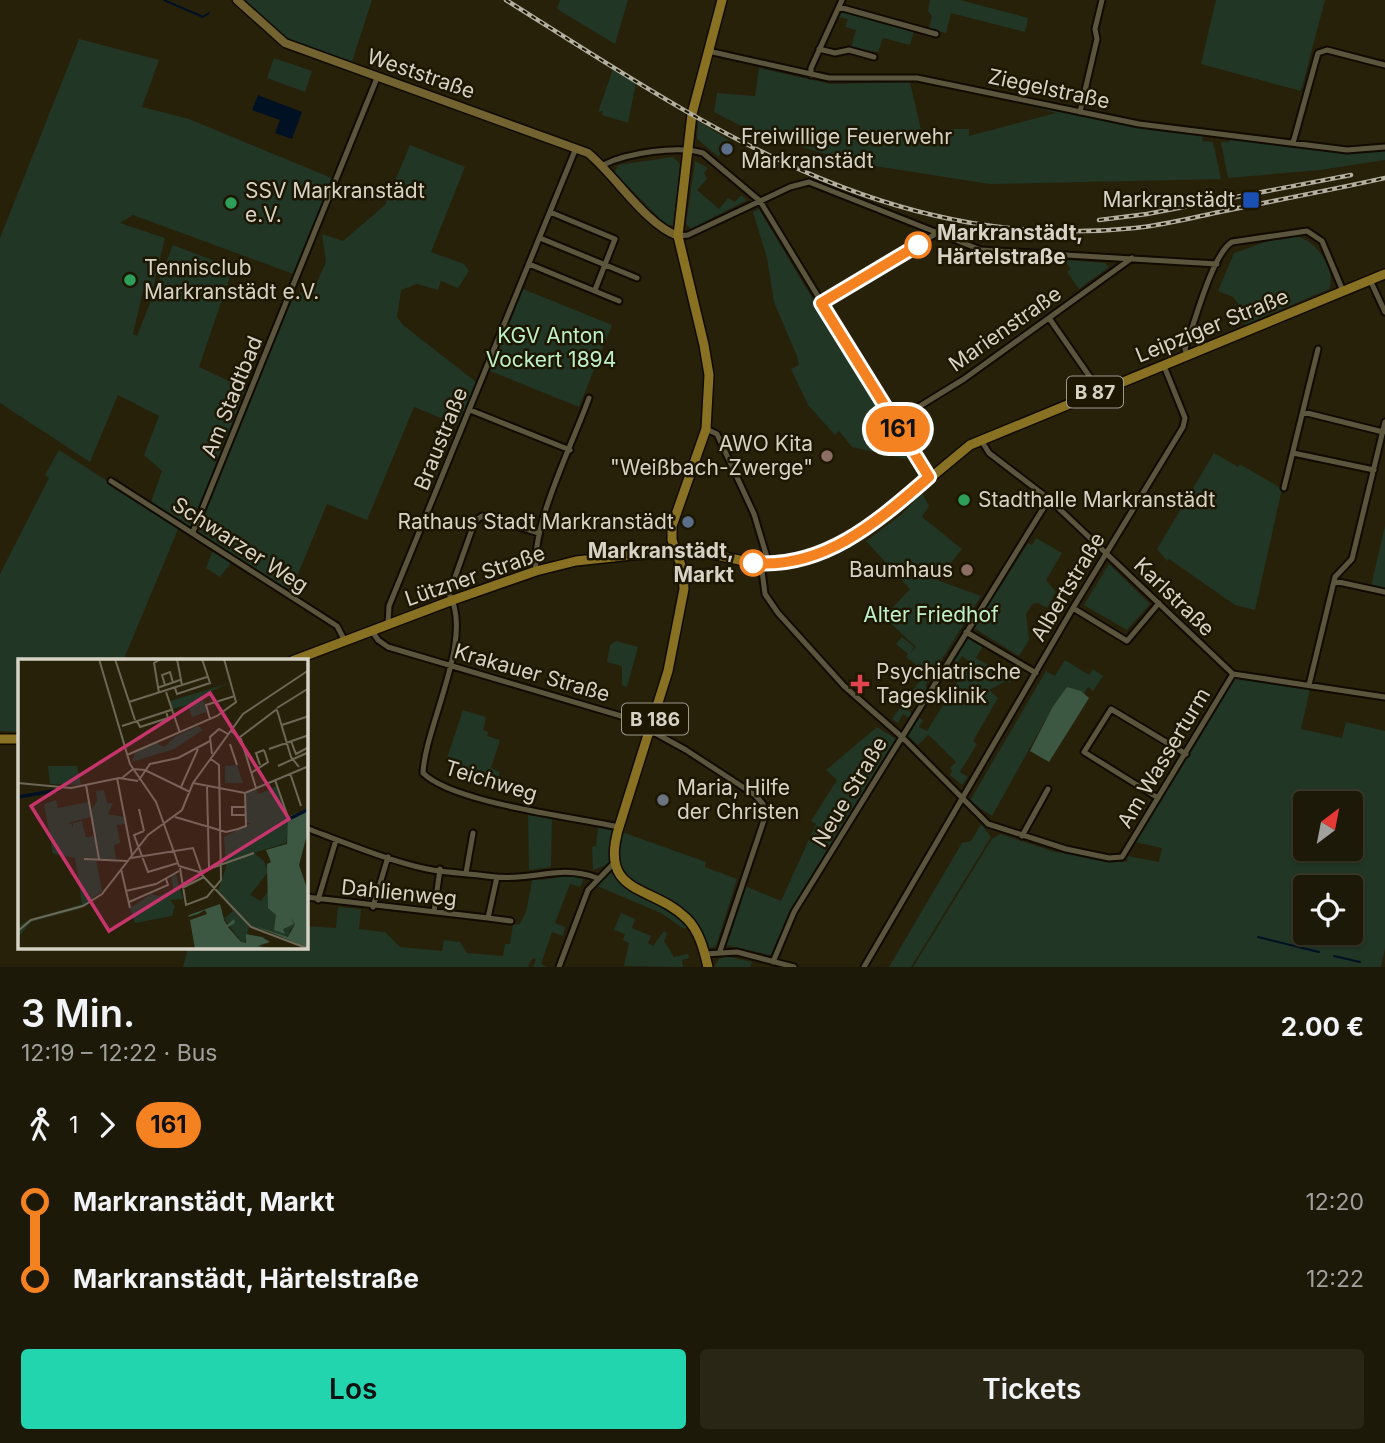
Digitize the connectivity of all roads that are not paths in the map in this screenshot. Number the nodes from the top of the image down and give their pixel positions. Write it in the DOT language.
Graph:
graph roads {
  1 [pos="237,0"];
  2 [pos="722,0"];
  3 [pos="842,0"];
  4 [pos="1102,0"];
  5 [pos="839,7"];
  6 [pos="936,34"];
  7 [pos="819,49"];
  8 [pos="708,51"];
  9 [pos="874,57"];
  10 [pos="1385,65"];
  11 [pos="811,75"];
  12 [pos="377,78"];
  13 [pos="1080,112"];
  14 [pos="1293,143"];
  15 [pos="1385,147"];
  16 [pos="576,148"];
  17 [pos="689,149"];
  18 [pos="603,165"];
  19 [pos="760,201"];
  20 [pos="550,212"];
  21 [pos="937,233"];
  22 [pos="678,236"];
  23 [pos="540,238"];
  24 [pos="1132,258"];
  25 [pos="529,264"];
  26 [pos="1216,264"];
  27 [pos="605,265"];
  28 [pos="1385,274"];
  29 [pos="637,278"];
  30 [pos="1370,280"];
  31 [pos="595,290"];
  32 [pos="1343,291"];
  33 [pos="619,301"];
  34 [pos="821,303"];
  35 [pos="1385,313"];
  36 [pos="1049,318"];
  37 [pos="1318,349"];
  38 [pos="1187,356"];
  39 [pos="1164,366"];
  40 [pos="1099,390"];
  41 [pos="589,398"];
  42 [pos="470,410"];
  43 [pos="1303,412"];
  44 [pos="894,422"];
  45 [pos="1385,422"];
  46 [pos="706,429"];
  47 [pos="1383,432"];
  48 [pos="981,440"];
  49 [pos="570,450"];
  50 [pos="1293,453"];
  51 [pos="1374,470"];
  52 [pos="929,477"];
  53 [pos="111,481"];
  54 [pos="1284,488"];
  55 [pos="1049,499"];
  56 [pos="193,532"];
  57 [pos="539,533"];
  58 [pos="677,552"];
  59 [pos="1107,553"];
  60 [pos="765,564"];
  61 [pos="536,571"];
  62 [pos="1334,581"];
  63 [pos="1385,592"];
  64 [pos="453,600"];
  65 [pos="1159,603"];
  66 [pos="1073,608"];
  67 [pos="388,625"];
  68 [pos="372,631"];
  69 [pos="966,632"];
  70 [pos="345,641"];
  71 [pos="297,659"];
  72 [pos="450,666"];
  73 [pos="1035,673"];
  74 [pos="1233,674"];
  75 [pos="1309,685"];
  76 [pos="1385,697"];
  77 [pos="652,730"];
  78 [pos="902,737"];
  79 [pos="0,739"];
  80 [pos="18,739"];
  81 [pos="1186,754"];
  82 [pos="1048,789"];
  83 [pos="962,798"];
  84 [pos="1158,798"];
  85 [pos="619,827"];
  86 [pos="308,829"];
  87 [pos="473,833"];
  88 [pos="1022,835"];
  89 [pos="336,840"];
  90 [pos="388,857"];
  91 [pos="615,862"];
  92 [pos="440,869"];
  93 [pos="467,873"];
  94 [pos="497,877"];
  95 [pos="597,878"];
  96 [pos="308,898"];
  97 [pos="318,900"];
  98 [pos="373,907"];
  99 [pos="434,912"];
  100 [pos="488,918"];
  101 [pos="511,921"];
  102 [pos="720,951"];
  103 [pos="705,954"];
  104 [pos="773,962"];
  105 [pos="559,967"];
  106 [pos="708,967"];
  107 [pos="794,967"];
  108 [pos="864,967"];
  1 -- 12 [label="main road, Weststraße"];
  2 -- 8 [label="main road, B 186"];
  3 -- 5 [label="street"];
  4 -- 13 [label="street"];
  5 -- 6 [label="street"];
  5 -- 7 [label="street"];
  7 -- 9 [label="street"];
  7 -- 11 [label="street"];
  8 -- 11 [label="street, Ziegelstraße"];
  8 -- 17 [label="main road, B 186"];
  10 -- 14 [label="street"];
  11 -- 13 [label="street, Ziegelstraße"];
  12 -- 16 [label="main road, Weststraße"];
  12 -- 56 [label="street, Am Stadtbad"];
  13 -- 14 [label="street, Ziegelstraße"];
  14 -- 15 [label="street, Ziegelstraße"];
  16 -- 18 [label="main road, Weststraße"];
  16 -- 20 [label="street, Braustraße"];
  17 -- 18 [label="street"];
  17 -- 19 [label="street"];
  17 -- 22 [label="main road, B 186"];
  18 -- 22 [label="main road, Weststraße"];
  19 -- 21 [label="street"];
  19 -- 22 [label="street"];
  19 -- 34 [label="street"];
  20 -- 23 [label="street, Braustraße"];
  20 -- 27 [label="street"];
  21 -- 24 [label="street"];
  21 -- 34 [label="street"];
  22 -- 46 [label="main road, B 186"];
  23 -- 25 [label="street, Braustraße"];
  23 -- 27 [label="street"];
  24 -- 26 [label="street"];
  24 -- 36 [label="street, Marienstraße"];
  25 -- 31 [label="street"];
  25 -- 42 [label="street, Braustraße"];
  26 -- 32 [label="street"];
  26 -- 38 [label="street"];
  27 -- 29 [label="street"];
  27 -- 31 [label="street"];
  28 -- 30 [label="main road, Leipziger Straße / B 87"];
  30 -- 32 [label="main road, Leipziger Straße / B 87"];
  30 -- 35 [label="street"];
  31 -- 33 [label="street"];
  32 -- 38 [label="main road, Leipziger Straße / B 87"];
  34 -- 44 [label="street"];
  36 -- 40 [label="street"];
  36 -- 44 [label="street, Marienstraße"];
  37 -- 43 [label="street"];
  38 -- 39 [label="main road, Leipziger Straße / B 87"];
  39 -- 40 [label="main road, Leipziger Straße / B 87"];
  39 -- 59 [label="street, Albertstraße"];
  40 -- 48 [label="main road, Leipziger Straße / B 87"];
  41 -- 49 [label="street"];
  42 -- 49 [label="street"];
  42 -- 67 [label="street, Braustraße"];
  43 -- 47 [label="street"];
  43 -- 50 [label="street"];
  44 -- 52 [label="street"];
  45 -- 47 [label="street"];
  46 -- 58 [label="main road, B 186"];
  46 -- 60 [label="street"];
  47 -- 51 [label="street"];
  48 -- 52 [label="main road, Leipziger Straße / B 87"];
  48 -- 55 [label="street, Karlstraße"];
  49 -- 57 [label="street"];
  50 -- 51 [label="street"];
  50 -- 54 [label="street"];
  51 -- 62 [label="street"];
  52 -- 60 [label="main road, Leipziger Straße / B 87"];
  53 -- 56 [label="street, Schwarzer Weg"];
  55 -- 59 [label="street, Karlstraße"];
  55 -- 69 [label="street, Neue Straße"];
  56 -- 70 [label="street, Schwarzer Weg"];
  57 -- 61 [label="street"];
  57 -- 64 [label="street"];
  58 -- 60 [label="main road, Leipziger Straße / B 87"];
  58 -- 61 [label="main road, Lützner Straße / B 87"];
  58 -- 77 [label="main road, B 186"];
  59 -- 65 [label="street, Karlstraße"];
  59 -- 66 [label="street, Albertstraße"];
  60 -- 78 [label="street"];
  61 -- 64 [label="main road, Lützner Straße / B 87"];
  62 -- 63 [label="street"];
  62 -- 75 [label="street"];
  64 -- 67 [label="main road, Lützner Straße / B 87"];
  64 -- 72 [label="street"];
  65 -- 66 [label="street"];
  65 -- 74 [label="street, Karlstraße"];
  66 -- 73 [label="street, Albertstraße"];
  67 -- 68 [label="main road, Lützner Straße / B 87"];
  68 -- 70 [label="main road, Lützner Straße / B 87"];
  68 -- 72 [label="street, Krakauer Straße"];
  69 -- 73 [label="street"];
  69 -- 78 [label="street, Neue Straße"];
  70 -- 71 [label="main road, Lützner Straße / B 87"];
  72 -- 77 [label="street, Krakauer Straße"];
  72 -- 85 [label="street, Teichweg"];
  73 -- 83 [label="street, Albertstraße"];
  74 -- 75 [label="street"];
  74 -- 81 [label="street, Am Wasserturm"];
  75 -- 76 [label="street"];
  77 -- 85 [label="main road, B 186"];
  77 -- 102 [label="street, Krakauer Straße"];
  78 -- 83 [label="street"];
  78 -- 104 [label="street, Neue Straße"];
  79 -- 80 [label="main road"];
  81 -- 84 [label="street, Am Wasserturm"];
  81 -- 84 [label="street"];
  82 -- 88 [label="street"];
  83 -- 88 [label="street"];
  83 -- 108 [label="street, Albertstraße"];
  84 -- 88 [label="street, Am Wasserturm"];
  85 -- 91 [label="main road, B 186"];
  86 -- 89 [label="street"];
  87 -- 93 [label="street"];
  89 -- 90 [label="street"];
  89 -- 97 [label="street"];
  90 -- 92 [label="street"];
  90 -- 98 [label="street"];
  91 -- 95 [label="street"];
  91 -- 103 [label="main road"];
  92 -- 93 [label="street"];
  92 -- 99 [label="street"];
  93 -- 94 [label="street"];
  94 -- 95 [label="street"];
  94 -- 100 [label="street"];
  95 -- 105 [label="street"];
  96 -- 97 [label="street, Dahlienweg"];
  97 -- 98 [label="street, Dahlienweg"];
  98 -- 99 [label="street, Dahlienweg"];
  99 -- 100 [label="street, Dahlienweg"];
  100 -- 101 [label="street, Dahlienweg"];
  102 -- 103 [label="street"];
  102 -- 104 [label="street"];
  103 -- 106 [label="main road"];
  104 -- 107 [label="street"];
}
